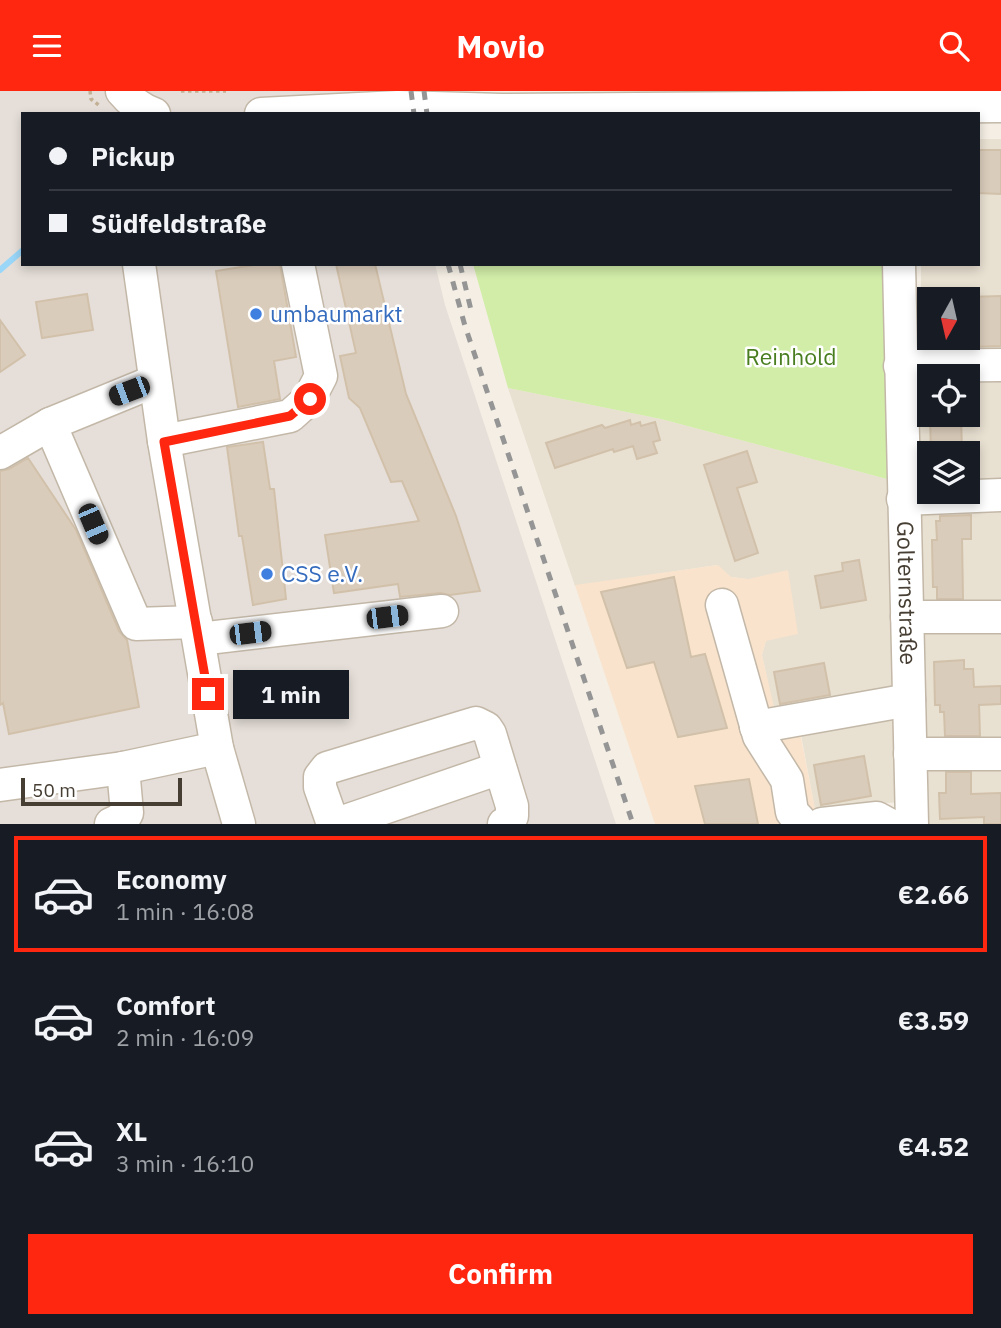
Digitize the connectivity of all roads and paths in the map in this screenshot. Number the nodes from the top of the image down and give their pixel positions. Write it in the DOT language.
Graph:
graph roads {
  1 [pos="90,91"];
  2 [pos="181,91"];
  3 [pos="226,91"];
  4 [pos="91,99"];
  5 [pos="767,100"];
  6 [pos="1001,106"];
  7 [pos="898,111"];
  8 [pos="300,112"];
  9 [pos="139,266"];
  10 [pos="298,266"];
  11 [pos="899,266"];
  12 [pos="1001,365"];
  13 [pos="900,366"];
  14 [pos="155,381"];
  15 [pos="50,424"];
  16 [pos="164,442"];
  17 [pos="0,453"];
  18 [pos="1001,495"];
  19 [pos="904,499"];
  20 [pos="722,605"];
  21 [pos="442,611"];
  22 [pos="1001,617"];
  23 [pos="907,618"];
  24 [pos="198,630"];
  25 [pos="909,700"];
  26 [pos="756,727"];
  27 [pos="217,748"];
  28 [pos="910,754"];
  29 [pos="1001,754"];
  30 [pos="123,768"];
  31 [pos="500,768"];
  32 [pos="0,785"];
  33 [pos="124,820"];
  34 [pos="239,824"];
  35 [pos="335,824"];
  36 [pos="505,824"];
  37 [pos="803,824"];
  38 [pos="822,824"];
  39 [pos="888,824"];
  40 [pos="912,824"];
  1 -- 4 [label="path"];
  2 -- 3 [label="path"];
  5 -- 7 [label="street"];
  5 -- 8 [label="street"];
  6 -- 7 [label="street"];
  9 -- 14 [label="street"];
  10 -- 16 [label="street"];
  11 -- 13 [label="street, Golternstraße"];
  12 -- 13 [label="street"];
  13 -- 19 [label="street, Golternstraße"];
  14 -- 15 [label="street"];
  14 -- 16 [label="street"];
  15 -- 17 [label="street"];
  15 -- 24 [label="street"];
  16 -- 24 [label="street"];
  18 -- 19 [label="street"];
  19 -- 23 [label="street, Golternstraße"];
  20 -- 26 [label="street"];
  21 -- 24 [label="street"];
  22 -- 23 [label="street"];
  23 -- 25 [label="street, Golternstraße"];
  24 -- 27 [label="street"];
  25 -- 26 [label="street"];
  25 -- 28 [label="street, Golternstraße"];
  26 -- 37 [label="street"];
  27 -- 30 [label="street"];
  27 -- 34 [label="street"];
  28 -- 29 [label="street"];
  28 -- 40 [label="street, Golternstraße"];
  30 -- 32 [label="street"];
  30 -- 33 [label="street"];
  31 -- 35 [label="street"];
  31 -- 35 [label="street"];
  31 -- 36 [label="street"];
  38 -- 39 [label="street"];
}
